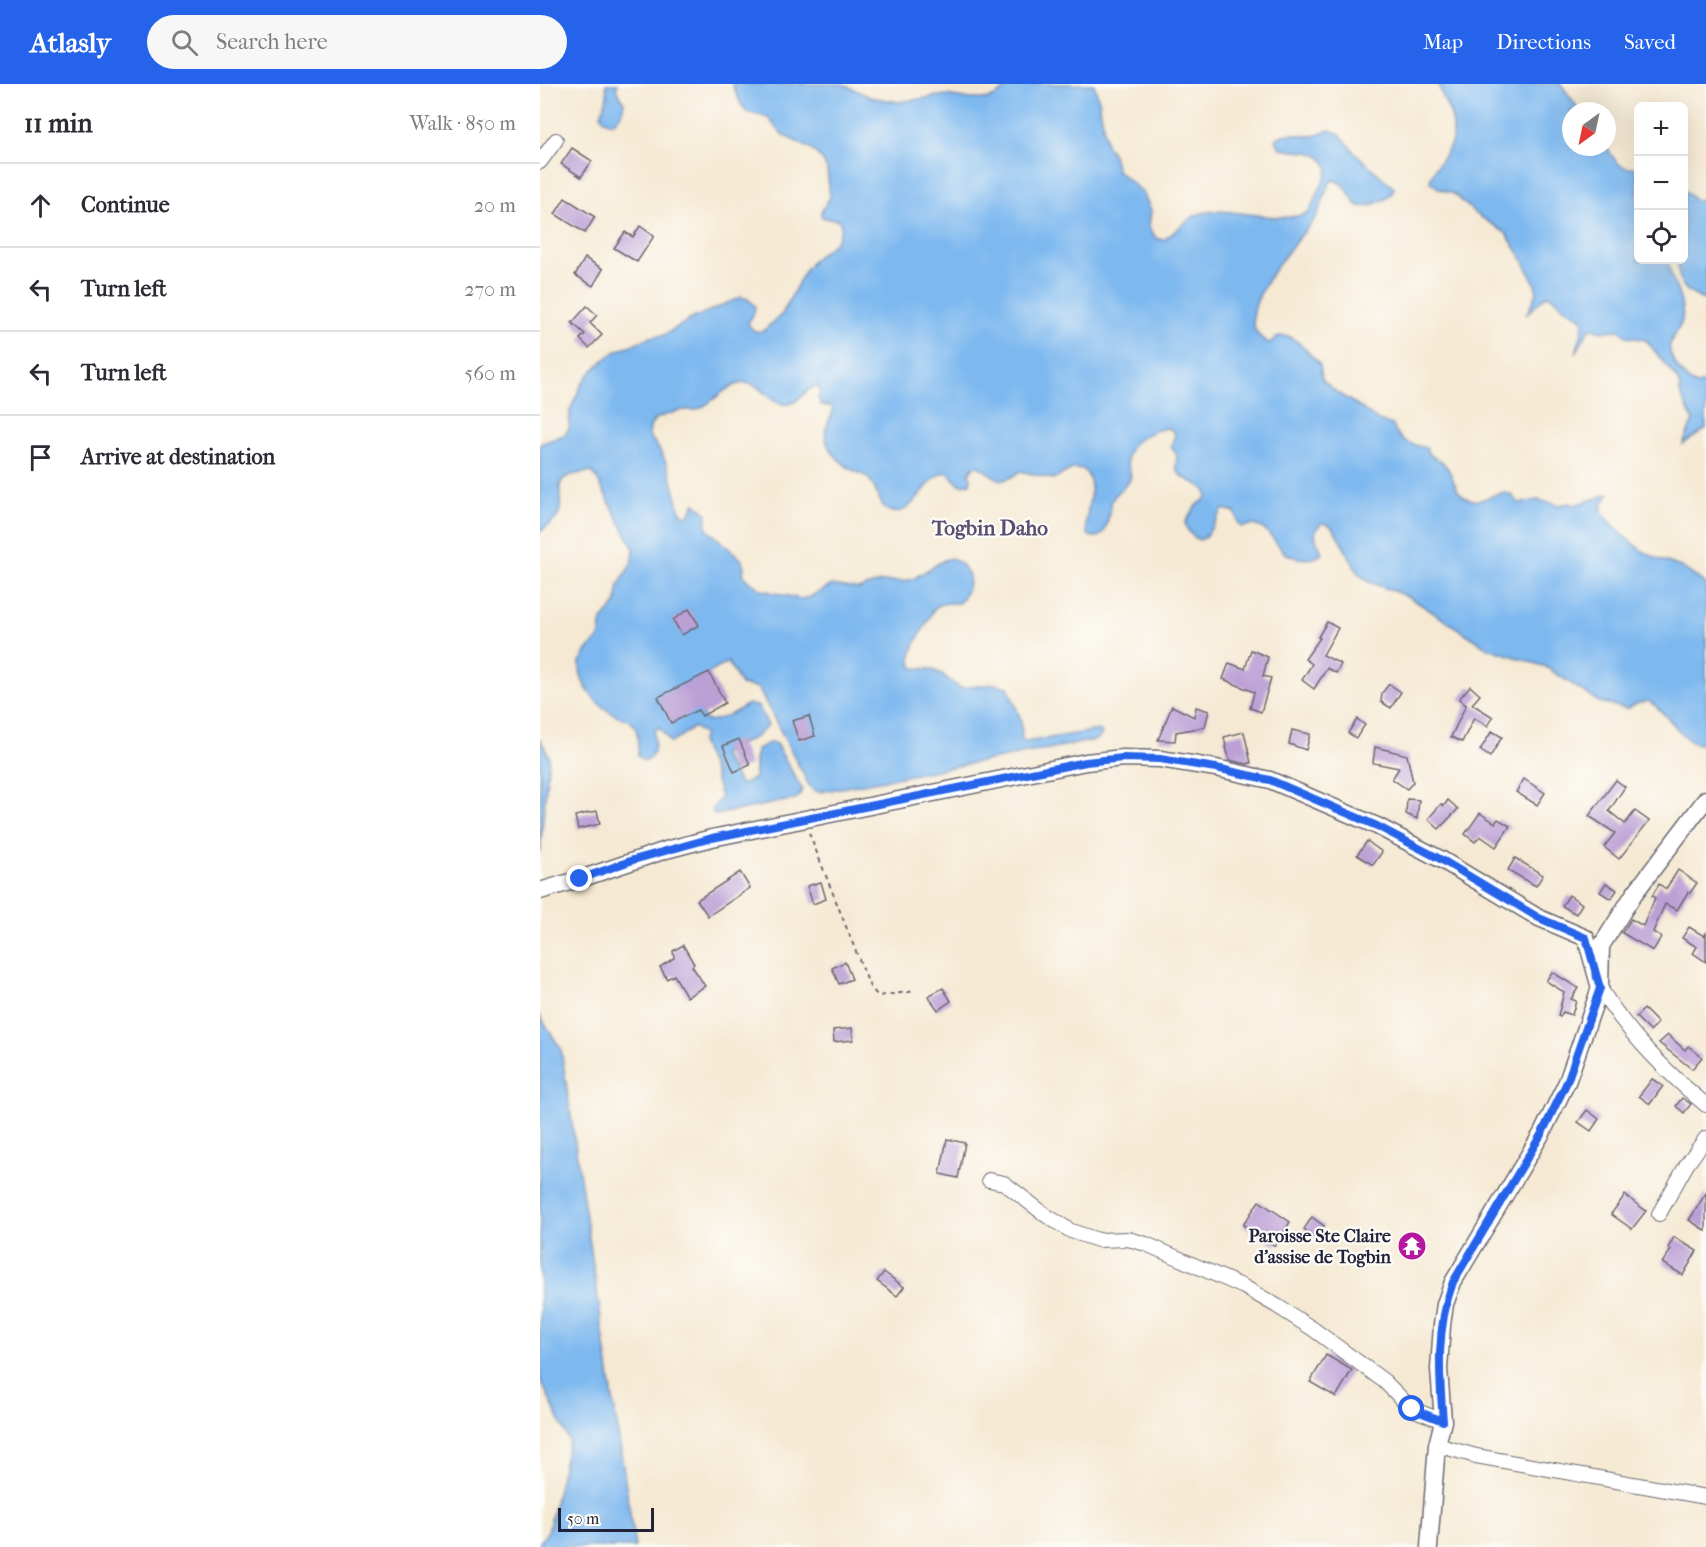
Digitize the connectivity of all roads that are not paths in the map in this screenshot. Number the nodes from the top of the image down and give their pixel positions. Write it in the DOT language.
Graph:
graph roads {
  1 [pos="556,140"];
  2 [pos="540,162"];
  3 [pos="1706,799"];
  4 [pos="540,891"];
  5 [pos="1600,988"];
  6 [pos="1706,1105"];
  7 [pos="1706,1138"];
  8 [pos="989,1180"];
  9 [pos="1659,1214"];
  10 [pos="1443,1421"];
  11 [pos="1437,1445"];
  12 [pos="1706,1497"];
  13 [pos="1429,1547"];
  1 -- 2 [label="street"];
  3 -- 5 [label="street"];
  4 -- 5 [label="street"];
  5 -- 6 [label="street"];
  5 -- 10 [label="street"];
  7 -- 9 [label="street"];
  8 -- 10 [label="street"];
  10 -- 11 [label="street"];
  11 -- 12 [label="street"];
  11 -- 13 [label="street"];
}
